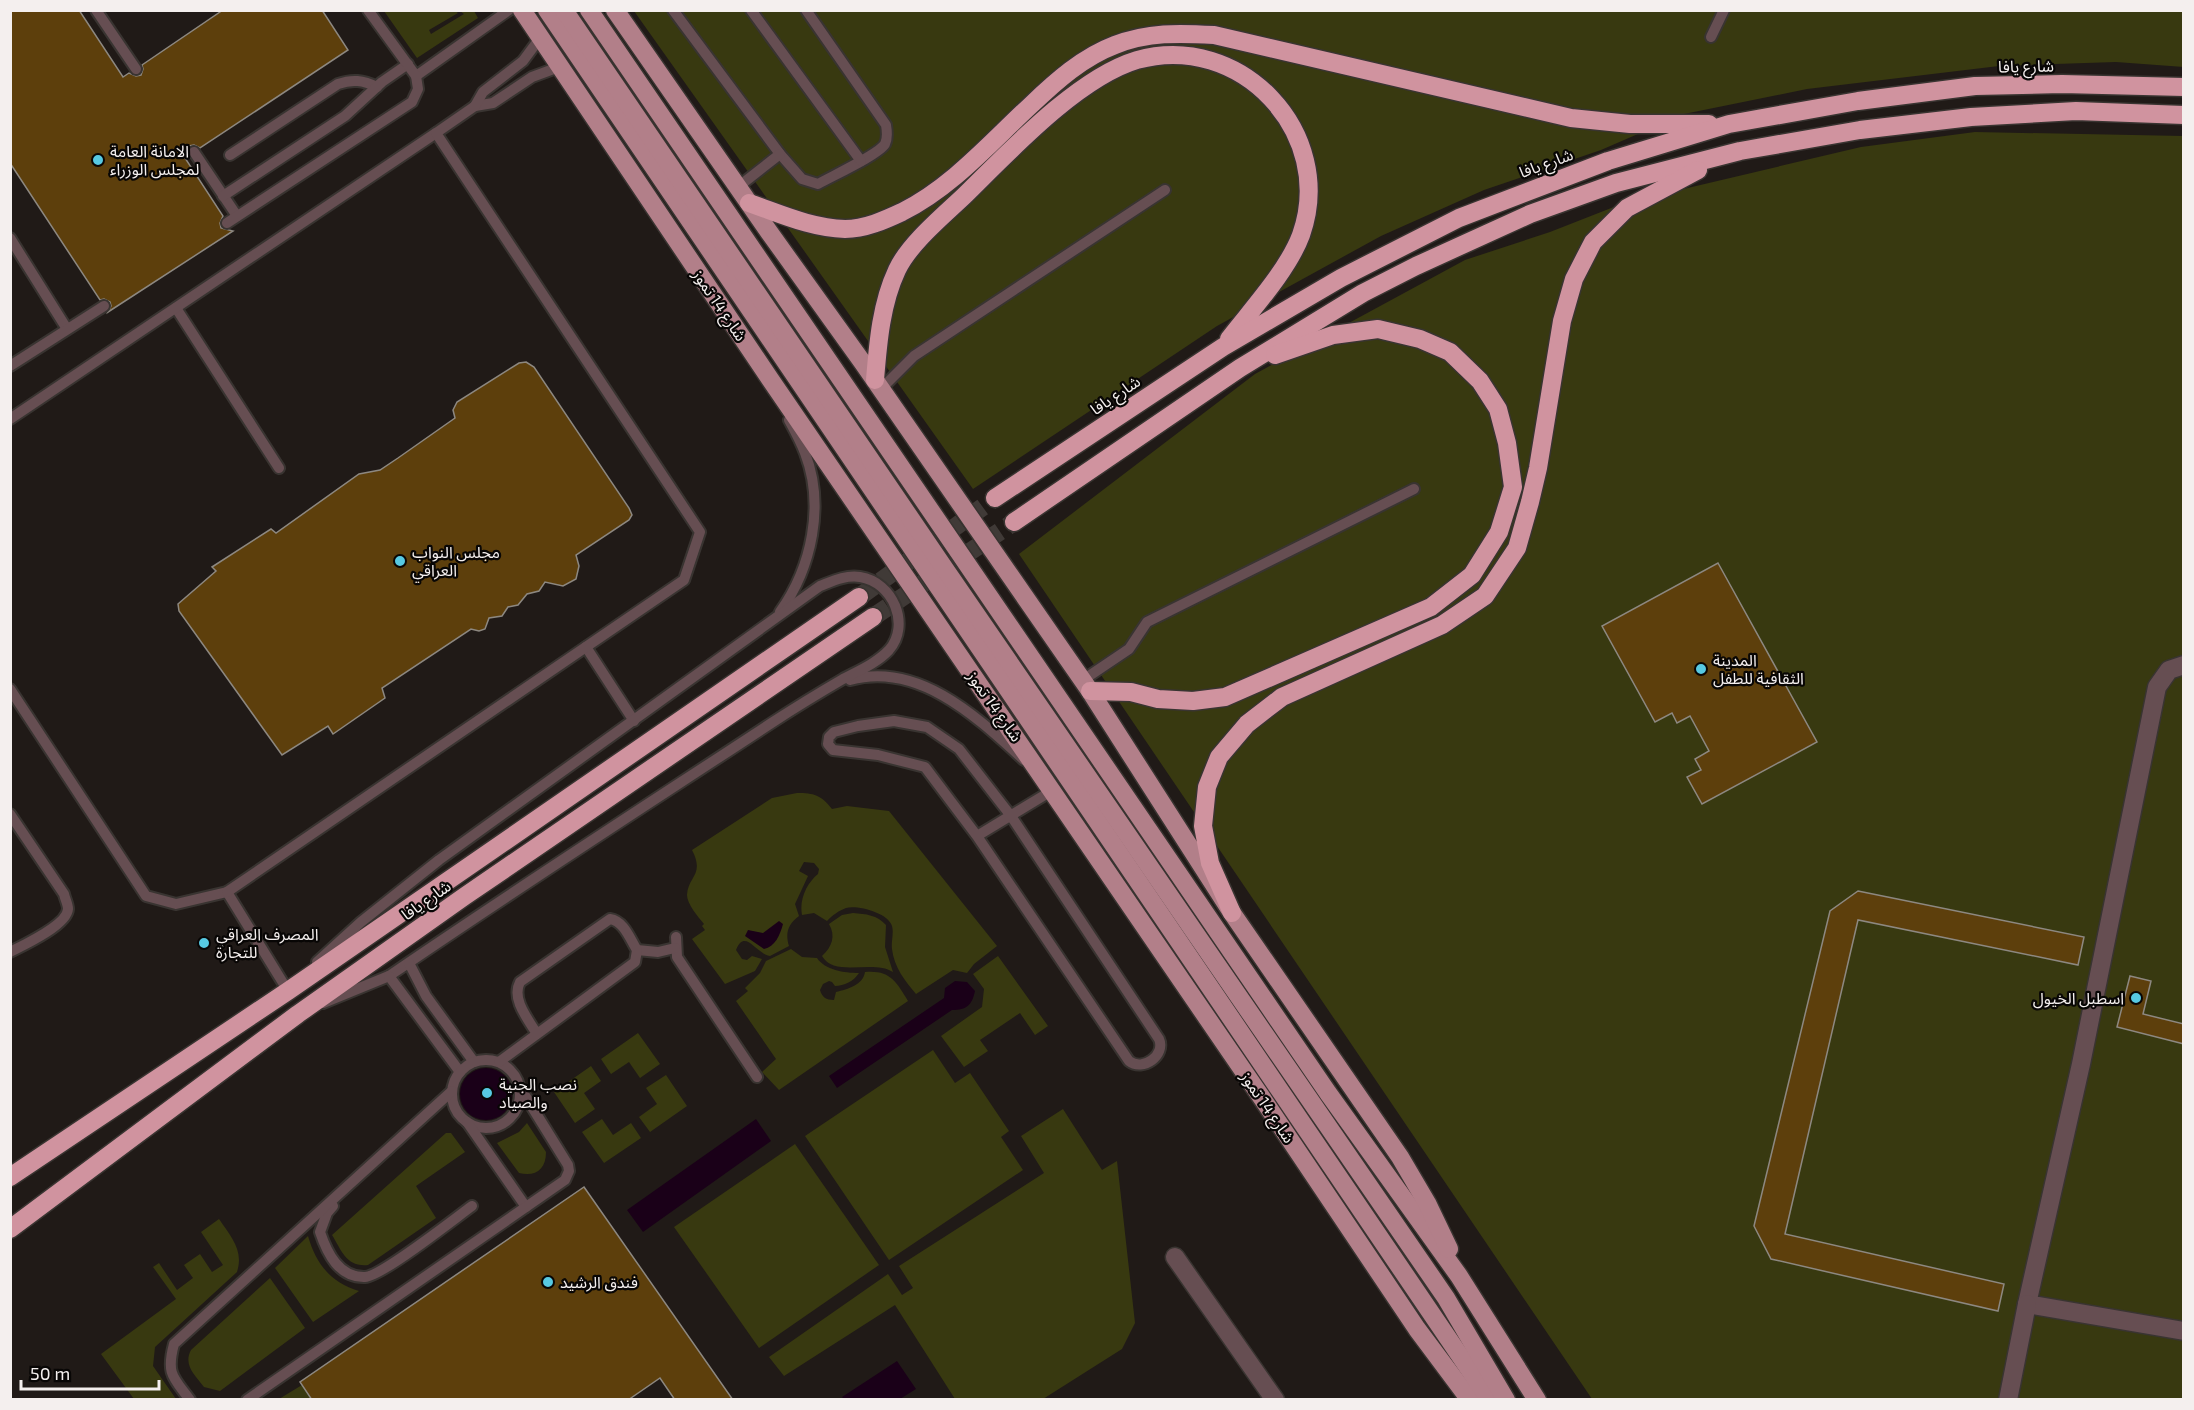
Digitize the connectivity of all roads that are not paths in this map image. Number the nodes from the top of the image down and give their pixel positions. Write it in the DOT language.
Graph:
graph roads {
  1 [pos="96,10"];
  2 [pos="368,10"];
  3 [pos="509,10"];
  4 [pos="522,10"];
  5 [pos="547,10"];
  6 [pos="564,10"];
  7 [pos="589,10"];
  8 [pos="615,10"];
  9 [pos="673,10"];
  10 [pos="751,10"];
  11 [pos="806,10"];
  12 [pos="1724,10"];
  13 [pos="1711,37"];
  14 [pos="540,38"];
  15 [pos="408,64"];
  16 [pos="560,68"];
  17 [pos="136,69"];
  18 [pos="416,76"];
  19 [pos="377,87"];
  20 [pos="2184,87"];
  21 [pos="475,106"];
  22 [pos="2184,115"];
  23 [pos="1729,124"];
  24 [pos="436,133"];
  25 [pos="1740,151"];
  26 [pos="194,152"];
  27 [pos="780,154"];
  28 [pos="230,155"];
  29 [pos="861,161"];
  30 [pos="738,187"];
  31 [pos="1166,190"];
  32 [pos="223,196"];
  33 [pos="749,203"];
  34 [pos="237,216"];
  35 [pos="227,223"];
  36 [pos="10,238"];
  37 [pos="104,306"];
  38 [pos="176,308"];
  39 [pos="66,329"];
  40 [pos="1223,347"];
  41 [pos="10,366"];
  42 [pos="1240,368"];
  43 [pos="770,379"];
  44 [pos="878,384"];
  45 [pos="10,419"];
  46 [pos="279,468"];
  47 [pos="1414,489"];
  48 [pos="995,498"];
  49 [pos="1014,522"];
  50 [pos="859,597"];
  51 [pos="873,617"];
  52 [pos="775,620"];
  53 [pos="586,647"];
  54 [pos="2184,665"];
  55 [pos="1087,686"];
  56 [pos="10,689"];
  57 [pos="825,690"];
  58 [pos="634,721"];
  59 [pos="1051,787"];
  60 [pos="10,814"];
  61 [pos="1011,816"];
  62 [pos="977,836"];
  63 [pos="227,892"];
  64 [pos="1232,914"];
  65 [pos="637,950"];
  66 [pos="10,952"];
  67 [pos="409,963"];
  68 [pos="389,976"];
  69 [pos="288,991"];
  70 [pos="298,1014"];
  71 [pos="537,1034"];
  72 [pos="474,1062"];
  73 [pos="499,1062"];
  74 [pos="460,1072"];
  75 [pos="758,1077"];
  76 [pos="519,1086"];
  77 [pos="452,1091"];
  78 [pos="467,1121"];
  79 [pos="10,1177"];
  80 [pos="356,1178"];
  81 [pos="472,1206"];
  82 [pos="526,1207"];
  83 [pos="10,1229"];
  84 [pos="1175,1257"];
  85 [pos="1459,1276"];
  86 [pos="2027,1304"];
  87 [pos="2184,1331"];
  88 [pos="190,1400"];
  89 [pos="247,1400"];
  90 [pos="1275,1400"];
  91 [pos="1470,1400"];
  92 [pos="1490,1400"];
  93 [pos="1506,1400"];
  94 [pos="1537,1400"];
  95 [pos="2008,1400"];
  1 -- 17 [label="lane"];
  2 -- 15 [label="lane"];
  3 -- 18 [label="lane"];
  4 -- 14 [label="main road, شارع 14 تموز"];
  5 -- 92 [label="main road"];
  6 -- 93 [label="main road"];
  7 -- 85 [label="main road"];
  8 -- 30 [label="main road"];
  9 -- 27 [label="lane"];
  10 -- 29 [label="lane"];
  11 -- 29 [label="lane"];
  12 -- 13 [label="lane"];
  14 -- 16 [label="main road, شارع 14 تموز"];
  14 -- 21 [label="lane"];
  15 -- 18 [label="lane"];
  15 -- 19 [label="lane"];
  16 -- 21 [label="lane"];
  16 -- 43 [label="main road, شارع 14 تموز"];
  18 -- 34 [label="lane"];
  19 -- 28 [label="lane"];
  19 -- 32 [label="lane"];
  20 -- 23 [label="highway, شارع يافا"];
  21 -- 24 [label="lane"];
  22 -- 25 [label="highway"];
  23 -- 33 [label="highway"];
  23 -- 40 [label="highway, شارع يافا"];
  24 -- 38 [label="lane"];
  24 -- 53 [label="lane"];
  25 -- 42 [label="highway"];
  25 -- 64 [label="highway"];
  26 -- 32 [label="lane"];
  27 -- 29 [label="lane"];
  27 -- 30 [label="lane"];
  30 -- 33 [label="main road"];
  31 -- 44 [label="lane"];
  32 -- 34 [label="lane"];
  33 -- 44 [label="main road"];
  34 -- 35 [label="lane"];
  36 -- 39 [label="lane"];
  37 -- 39 [label="lane"];
  38 -- 45 [label="lane"];
  38 -- 46 [label="lane"];
  39 -- 41 [label="lane"];
  40 -- 44 [label="highway"];
  40 -- 48 [label="highway, شارع يافا"];
  42 -- 49 [label="highway"];
  42 -- 55 [label="highway"];
  43 -- 52 [label="lane"];
  43 -- 59 [label="main road, شارع 14 تموز"];
  44 -- 55 [label="main road"];
  47 -- 55 [label="lane"];
  50 -- 69 [label="highway, شارع يافا"];
  51 -- 70 [label="highway, شارع يافا"];
  52 -- 57 [label="lane"];
  52 -- 58 [label="lane"];
  53 -- 58 [label="lane"];
  53 -- 63 [label="lane"];
  54 -- 86 [label="street"];
  55 -- 64 [label="main road"];
  56 -- 63 [label="lane"];
  57 -- 59 [label="lane"];
  57 -- 67 [label="lane"];
  58 -- 69 [label="lane"];
  59 -- 61 [label="lane"];
  59 -- 91 [label="main road, شارع 14 تموز"];
  60 -- 66 [label="lane"];
  61 -- 62 [label="lane"];
  61 -- 62 [label="lane"];
  61 -- 62 [label="lane"];
  63 -- 69 [label="lane"];
  64 -- 85 [label="main road"];
  65 -- 71 [label="lane"];
  65 -- 71 [label="lane"];
  65 -- 75 [label="lane"];
  67 -- 68 [label="lane"];
  67 -- 72 [label="lane"];
  68 -- 70 [label="lane"];
  68 -- 74 [label="lane"];
  69 -- 79 [label="highway, شارع يافا"];
  70 -- 83 [label="highway, شارع يافا"];
  71 -- 73 [label="lane"];
  72 -- 73 [label="lane"];
  72 -- 74 [label="lane"];
  73 -- 76 [label="lane"];
  74 -- 77 [label="lane"];
  76 -- 78 [label="lane"];
  76 -- 82 [label="lane"];
  77 -- 78 [label="lane"];
  77 -- 80 [label="lane"];
  78 -- 82 [label="lane"];
  80 -- 81 [label="lane"];
  80 -- 88 [label="lane"];
  82 -- 89 [label="lane"];
  84 -- 90 [label="street"];
  85 -- 94 [label="main road"];
  86 -- 87 [label="street"];
  86 -- 95 [label="street"];
}
